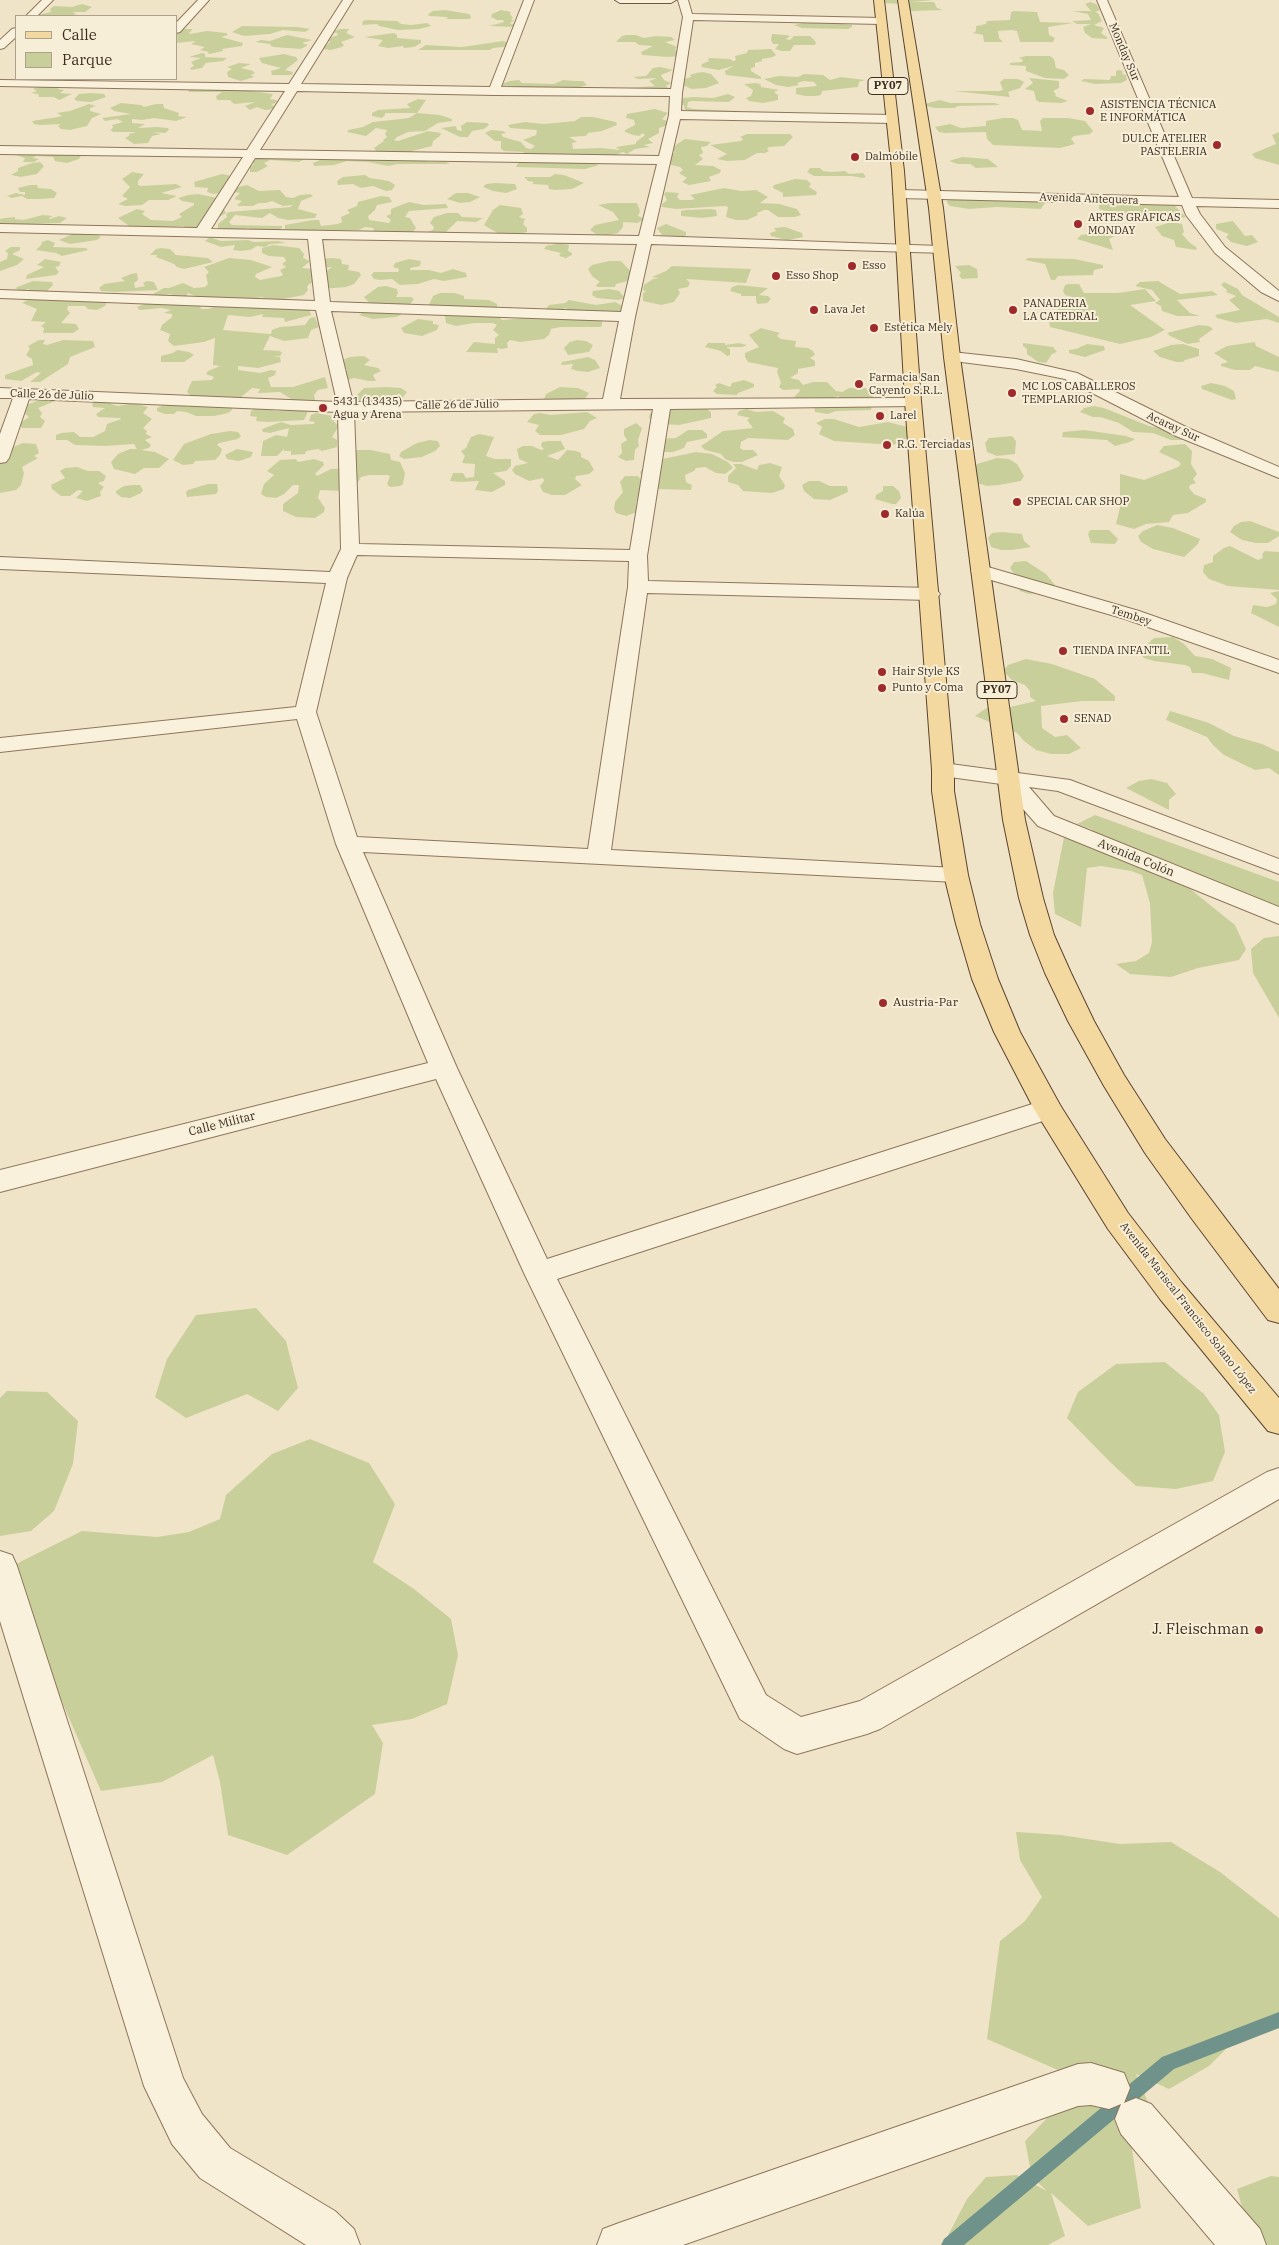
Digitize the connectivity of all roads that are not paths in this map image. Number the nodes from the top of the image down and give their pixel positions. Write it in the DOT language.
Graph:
graph roads {
  1 [pos="48,0"];
  2 [pos="204,0"];
  3 [pos="348,0"];
  4 [pos="528,0"];
  5 [pos="620,0"];
  6 [pos="671,0"];
  7 [pos="683,0"];
  8 [pos="879,0"];
  9 [pos="903,0"];
  10 [pos="1102,0"];
  11 [pos="32,15"];
  12 [pos="688,17"];
  13 [pos="881,21"];
  14 [pos="178,28"];
  15 [pos="15,32"];
  16 [pos="0,46"];
  17 [pos="130,82"];
  18 [pos="0,83"];
  19 [pos="293,88"];
  20 [pos="494,91"];
  21 [pos="676,93"];
  22 [pos="675,115"];
  23 [pos="892,119"];
  24 [pos="0,150"];
  25 [pos="252,154"];
  26 [pos="665,160"];
  27 [pos="900,200"];
  28 [pos="935,201"];
  29 [pos="1186,201"];
  30 [pos="1279,204"];
  31 [pos="1193,215"];
  32 [pos="1279,217"];
  33 [pos="0,228"];
  34 [pos="202,232"];
  35 [pos="314,235"];
  36 [pos="647,240"];
  37 [pos="902,249"];
  38 [pos="940,250"];
  39 [pos="0,294"];
  40 [pos="1279,297"];
  41 [pos="323,307"];
  42 [pos="627,317"];
  43 [pos="952,357"];
  44 [pos="0,393"];
  45 [pos="23,394"];
  46 [pos="913,401"];
  47 [pos="611,403"];
  48 [pos="662,405"];
  49 [pos="346,406"];
  50 [pos="0,458"];
  51 [pos="1279,473"];
  52 [pos="350,549"];
  53 [pos="638,556"];
  54 [pos="0,563"];
  55 [pos="981,572"];
  56 [pos="337,578"];
  57 [pos="638,587"];
  58 [pos="930,594"];
  59 [pos="1279,667"];
  60 [pos="305,712"];
  61 [pos="0,745"];
  62 [pos="943,770"];
  63 [pos="1008,778"];
  64 [pos="348,844"];
  65 [pos="598,857"];
  66 [pos="1279,867"];
  67 [pos="956,875"];
  68 [pos="1279,916"];
  69 [pos="444,1068"];
  70 [pos="1048,1109"];
  71 [pos="0,1181"];
  72 [pos="539,1273"];
  73 [pos="1279,1312"];
  74 [pos="1279,1420"];
  75 [pos="1279,1482"];
  76 [pos="0,1566"];
  77 [pos="338,2245"];
  78 [pos="619,2245"];
  79 [pos="1244,2245"];
  1 -- 11 [label="street"];
  2 -- 14 [label="street"];
  3 -- 19 [label="street"];
  4 -- 20 [label="street"];
  5 -- 6 [label="street"];
  7 -- 12 [label="street"];
  8 -- 13 [label="main road, Avenida Mariscal Francisco Solano López / PY07"];
  9 -- 28 [label="main road, PY07"];
  10 -- 29 [label="street, Monday Sur"];
  12 -- 13 [label="street"];
  12 -- 21 [label="street"];
  13 -- 23 [label="main road, Avenida Mariscal Francisco Solano López / PY07"];
  15 -- 16 [label="street"];
  17 -- 18 [label="street"];
  17 -- 19 [label="street"];
  19 -- 20 [label="street"];
  19 -- 25 [label="street"];
  20 -- 21 [label="street"];
  21 -- 22 [label="street"];
  22 -- 23 [label="street"];
  22 -- 26 [label="street"];
  23 -- 27 [label="main road, Avenida Mariscal Francisco Solano López / PY07"];
  24 -- 25 [label="street"];
  25 -- 26 [label="street"];
  25 -- 34 [label="street"];
  26 -- 36 [label="street"];
  27 -- 28 [label="street, Avenida Antequera"];
  27 -- 37 [label="main road, Avenida Mariscal Francisco Solano López / PY07"];
  28 -- 29 [label="street, Avenida Antequera"];
  28 -- 31 [label="street, Avenida Antequera"];
  28 -- 38 [label="main road, PY07"];
  29 -- 30 [label="street, Avenida Antequera"];
  29 -- 31 [label="street, Monday Sur"];
  31 -- 32 [label="street, Avenida Antequera"];
  31 -- 40 [label="street, Monday Sur"];
  33 -- 34 [label="street"];
  34 -- 35 [label="street"];
  35 -- 36 [label="street"];
  35 -- 41 [label="street"];
  36 -- 37 [label="street"];
  36 -- 42 [label="street"];
  37 -- 38 [label="street"];
  37 -- 46 [label="main road, Avenida Mariscal Francisco Solano López / PY07"];
  38 -- 43 [label="main road, PY07"];
  39 -- 41 [label="street"];
  41 -- 42 [label="street"];
  41 -- 49 [label="street"];
  42 -- 47 [label="street"];
  43 -- 51 [label="street, Acaray Sur"];
  43 -- 55 [label="main road, PY07"];
  44 -- 45 [label="street, Calle 26 de Julio"];
  45 -- 49 [label="street, Calle 26 de Julio"];
  45 -- 50 [label="street"];
  46 -- 48 [label="street, Calle 26 de Julio"];
  46 -- 58 [label="main road, Avenida Mariscal Francisco Solano López / PY07"];
  47 -- 48 [label="street, Calle 26 de Julio"];
  47 -- 49 [label="street, Calle 26 de Julio"];
  48 -- 53 [label="street"];
  49 -- 52 [label="street"];
  52 -- 53 [label="street"];
  52 -- 56 [label="street"];
  53 -- 57 [label="street"];
  54 -- 56 [label="street"];
  55 -- 59 [label="street, Tembey"];
  55 -- 63 [label="main road, PY07"];
  56 -- 60 [label="street"];
  57 -- 58 [label="street"];
  57 -- 65 [label="street"];
  58 -- 62 [label="main road, Avenida Mariscal Francisco Solano López / PY07"];
  60 -- 61 [label="street"];
  60 -- 64 [label="street"];
  62 -- 63 [label="street"];
  62 -- 67 [label="main road, Avenida Mariscal Francisco Solano López / PY07"];
  63 -- 66 [label="street"];
  63 -- 68 [label="street, Avenida Colón"];
  63 -- 73 [label="main road, PY07"];
  64 -- 65 [label="street"];
  64 -- 69 [label="street"];
  65 -- 67 [label="street"];
  67 -- 70 [label="main road, Avenida Mariscal Francisco Solano López / PY07"];
  69 -- 71 [label="street, Calle Militar"];
  69 -- 72 [label="street"];
  70 -- 72 [label="street"];
  70 -- 74 [label="main road, Avenida Mariscal Francisco Solano López / PY07"];
  72 -- 75 [label="street"];
  76 -- 77 [label="street"];
  78 -- 79 [label="street"];
}
